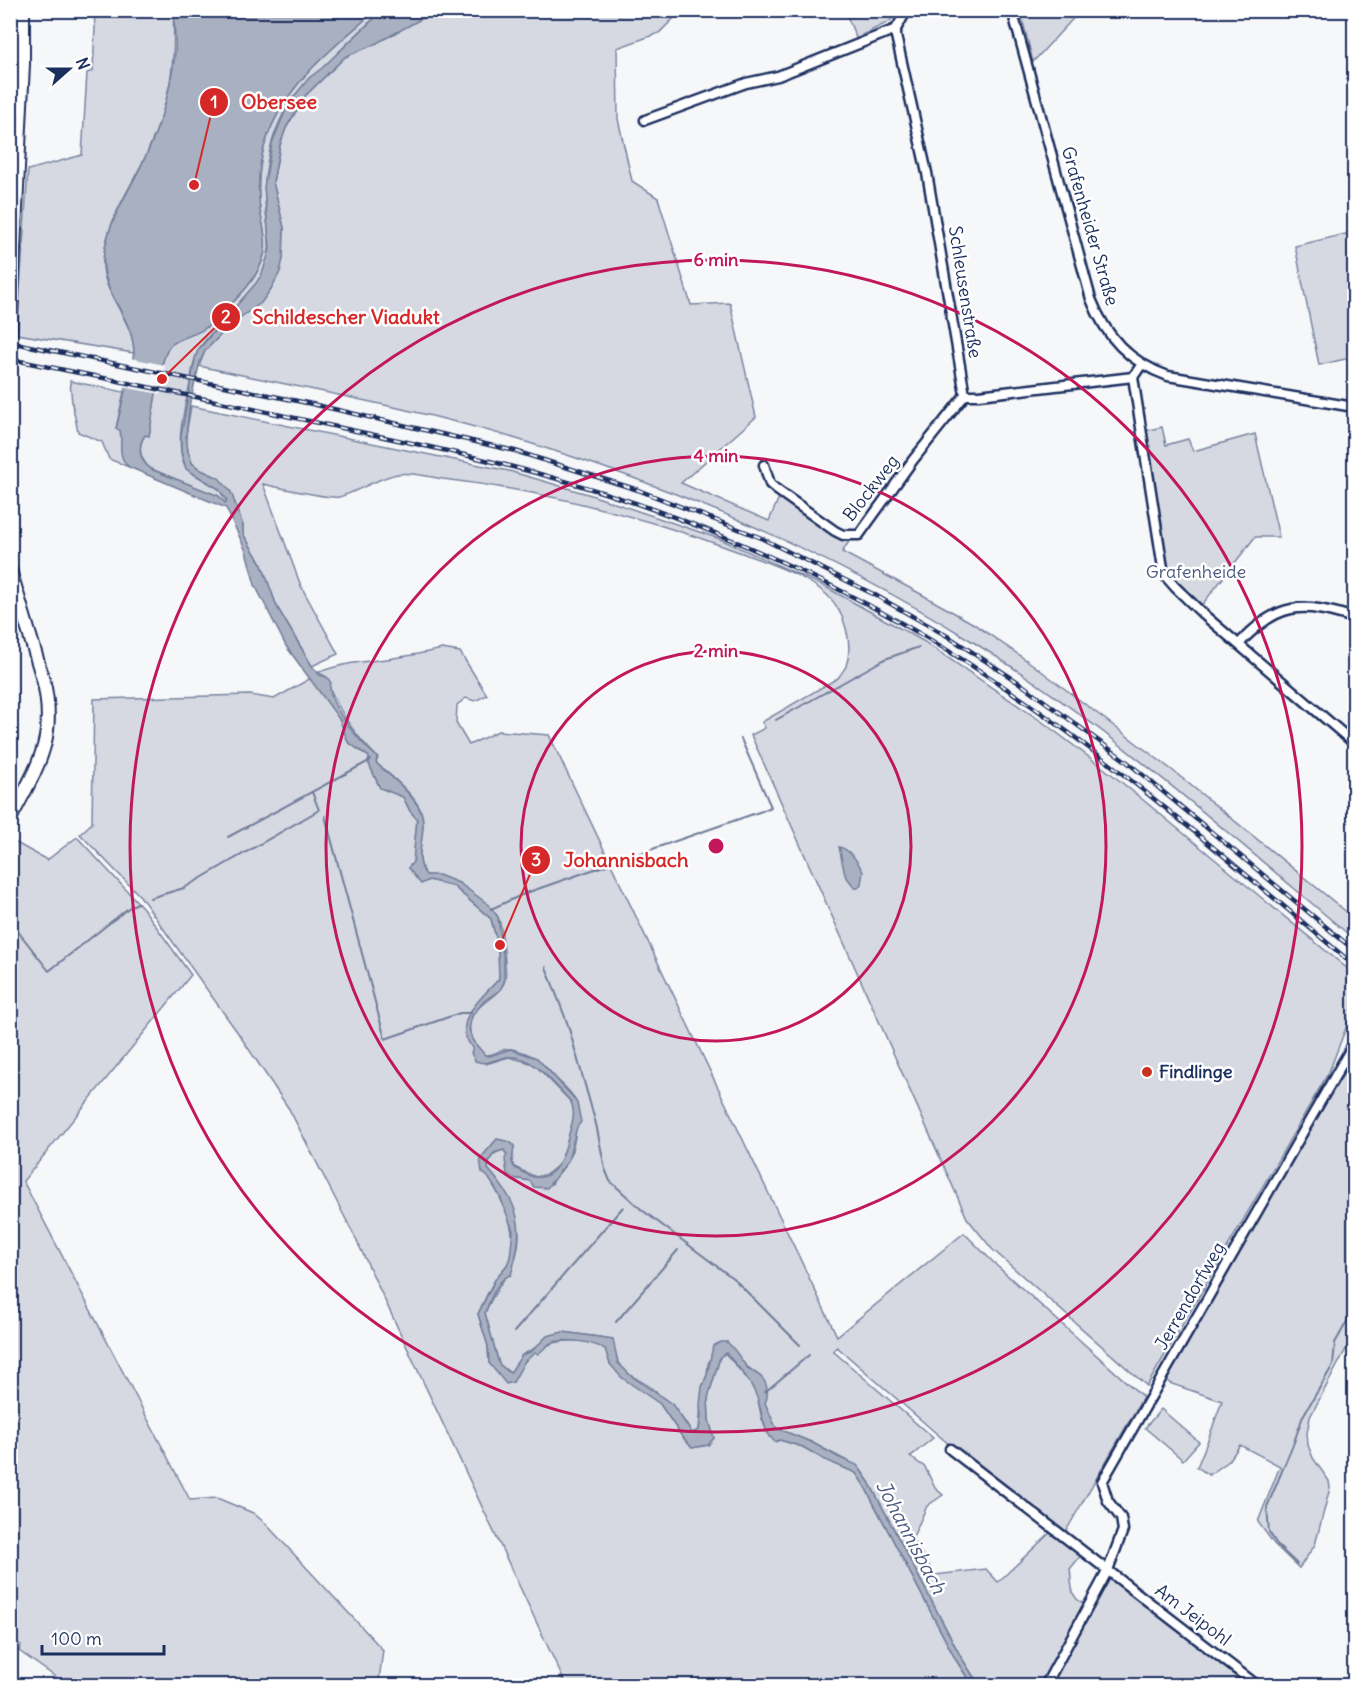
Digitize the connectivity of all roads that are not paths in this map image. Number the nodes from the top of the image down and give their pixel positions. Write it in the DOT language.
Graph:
graph roads {
  1 [pos="23,10"];
  2 [pos="907,10"];
  3 [pos="1012,10"];
  4 [pos="896,30"];
  5 [pos="16,117"];
  6 [pos="645,120"];
  7 [pos="10,332"];
  8 [pos="1142,364"];
  9 [pos="1133,377"];
  10 [pos="965,395"];
  11 [pos="1354,407"];
  12 [pos="765,465"];
  13 [pos="10,570"];
  14 [pos="1354,618"];
  15 [pos="1239,644"];
  16 [pos="1354,743"];
  17 [pos="10,819"];
  18 [pos="1354,1043"];
  19 [pos="950,1449"];
  20 [pos="1108,1570"];
  21 [pos="1045,1686"];
  22 [pos="1258,1686"];
  1 -- 5 [label="main road"];
  2 -- 4 [label="street"];
  3 -- 8 [label="street, Grafenheider Straße"];
  4 -- 6 [label="street"];
  4 -- 10 [label="street, Schleusenstraße"];
  5 -- 7 [label="main road"];
  8 -- 9 [label="street"];
  8 -- 11 [label="street, Grafenheider Straße"];
  9 -- 10 [label="street"];
  9 -- 15 [label="street"];
  10 -- 12 [label="street, Blockweg"];
  13 -- 17 [label="main road"];
  14 -- 15 [label="street"];
  15 -- 16 [label="street"];
  18 -- 20 [label="street, Jerrendorfweg"];
  19 -- 20 [label="street"];
  20 -- 21 [label="street, Jerrendorfweg"];
  20 -- 22 [label="street, Am Jeipohl"];
}
